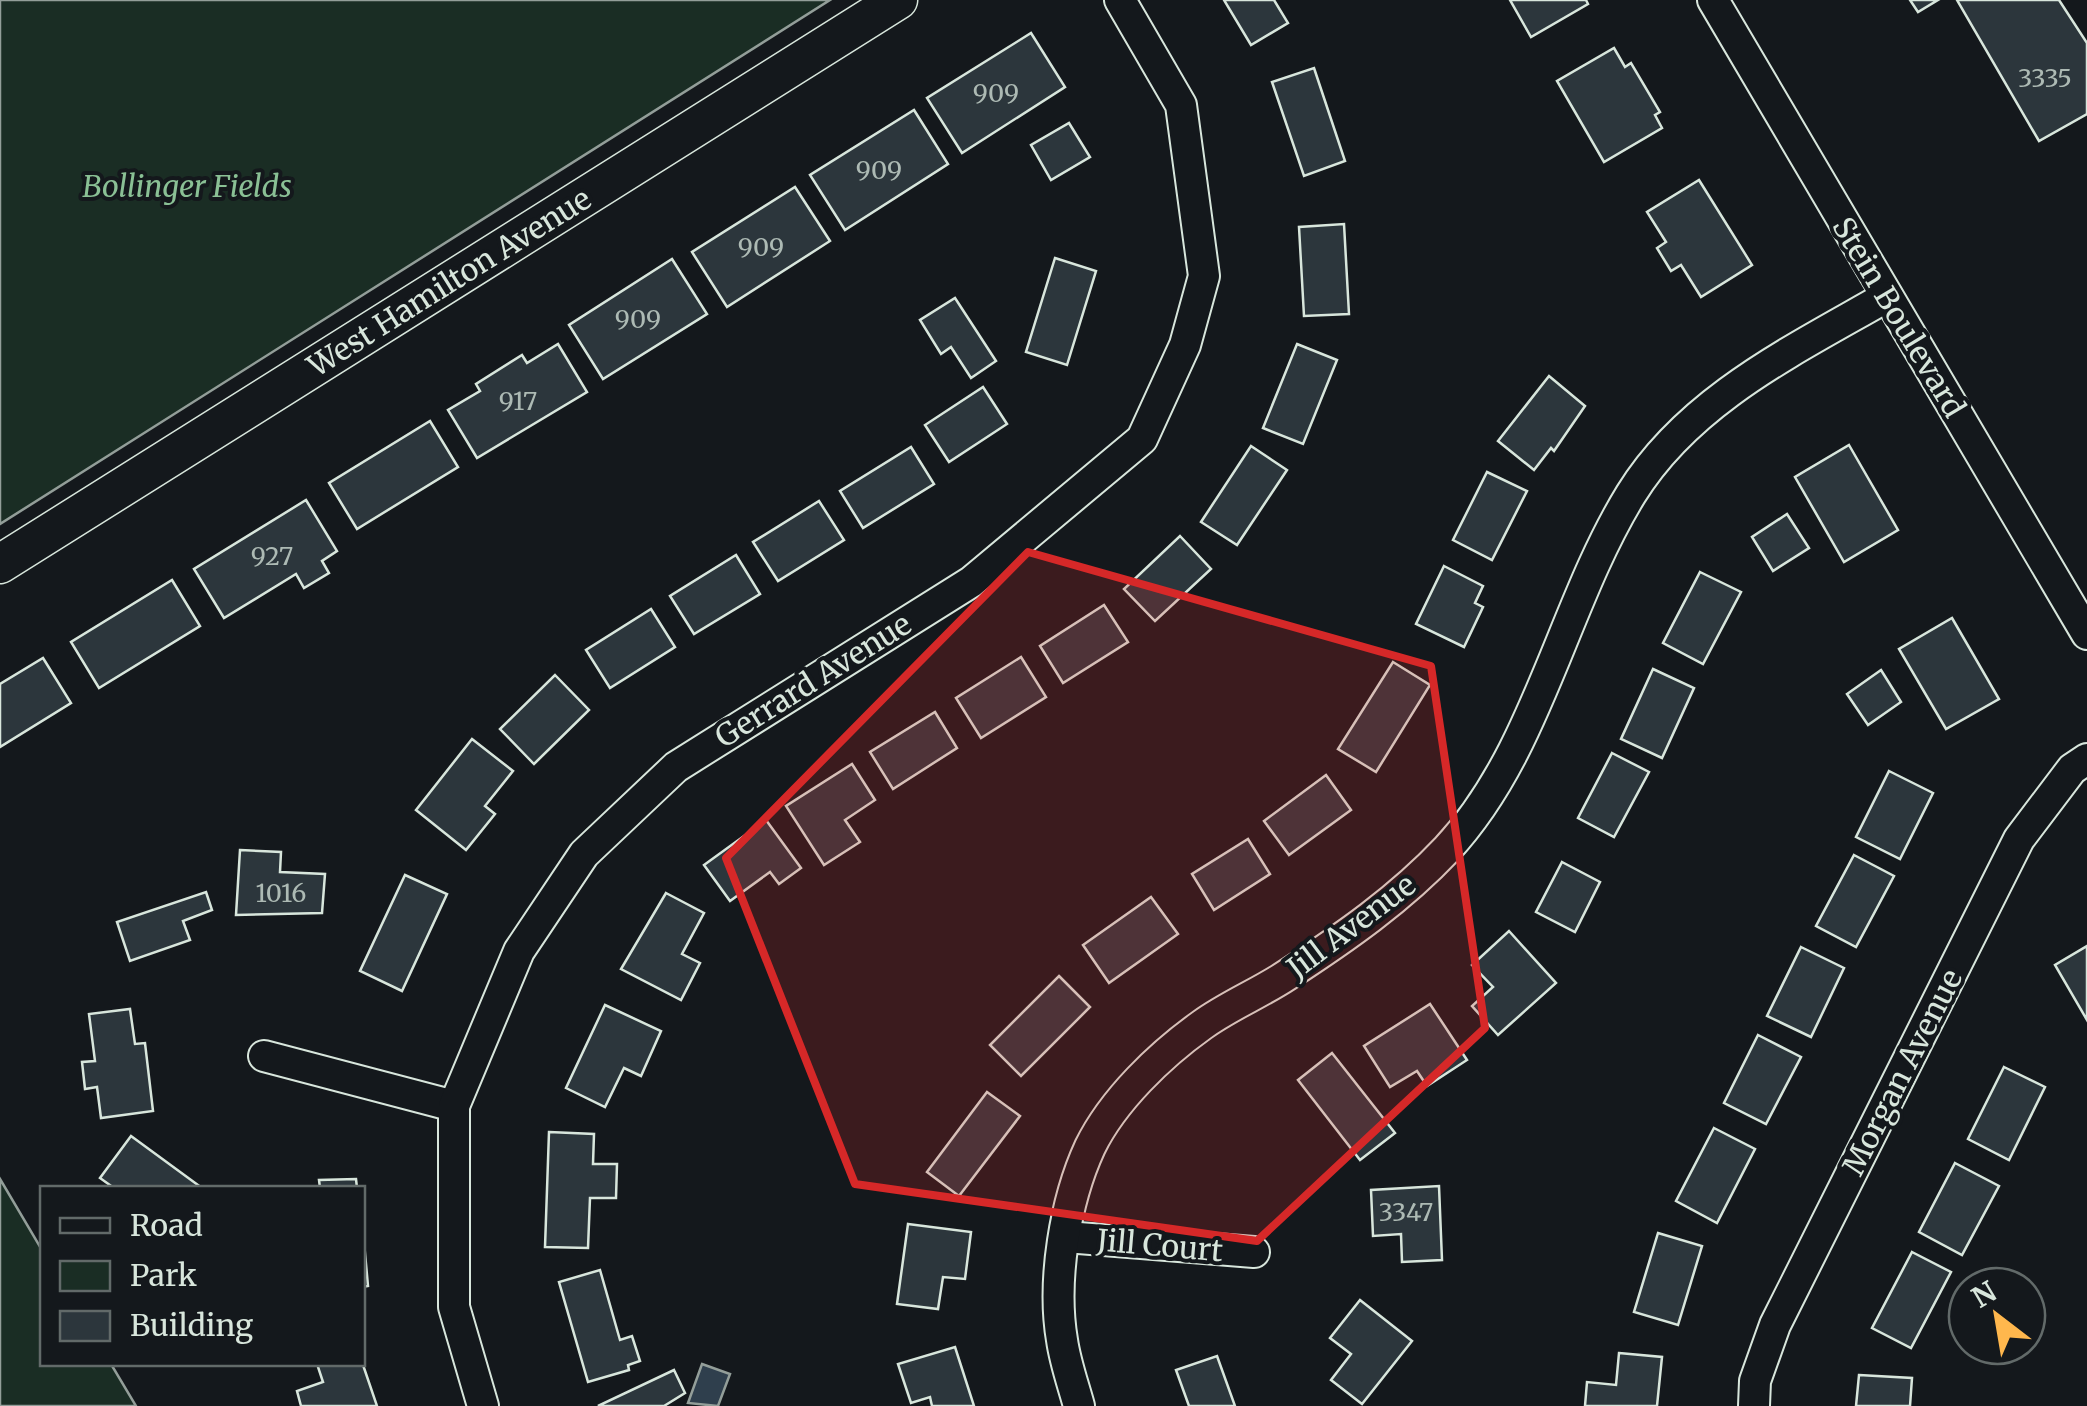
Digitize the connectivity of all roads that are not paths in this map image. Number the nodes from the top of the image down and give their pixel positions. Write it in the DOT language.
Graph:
graph roads {
  1 [pos="898,0"];
  2 [pos="1120,0"];
  3 [pos="1713,0"];
  4 [pos="1886,297"];
  5 [pos="0,564"];
  6 [pos="2087,634"];
  7 [pos="2087,759"];
  8 [pos="264,1056"];
  9 [pos="454,1106"];
  10 [pos="1066,1238"];
  11 [pos="1254,1252"];
  12 [pos="483,1406"];
  13 [pos="1079,1406"];
  14 [pos="1754,1406"];
  1 -- 5 [label="street, West Hamilton Avenue"];
  2 -- 9 [label="street, Gerrard Avenue"];
  3 -- 4 [label="street, Stein Boulevard"];
  4 -- 6 [label="street, Stein Boulevard"];
  4 -- 10 [label="street, Jill Avenue"];
  7 -- 14 [label="street, Morgan Avenue"];
  8 -- 9 [label="street"];
  9 -- 12 [label="street, Gerrard Avenue"];
  10 -- 11 [label="street, Jill Court"];
  10 -- 13 [label="street, Jill Avenue"];
}
